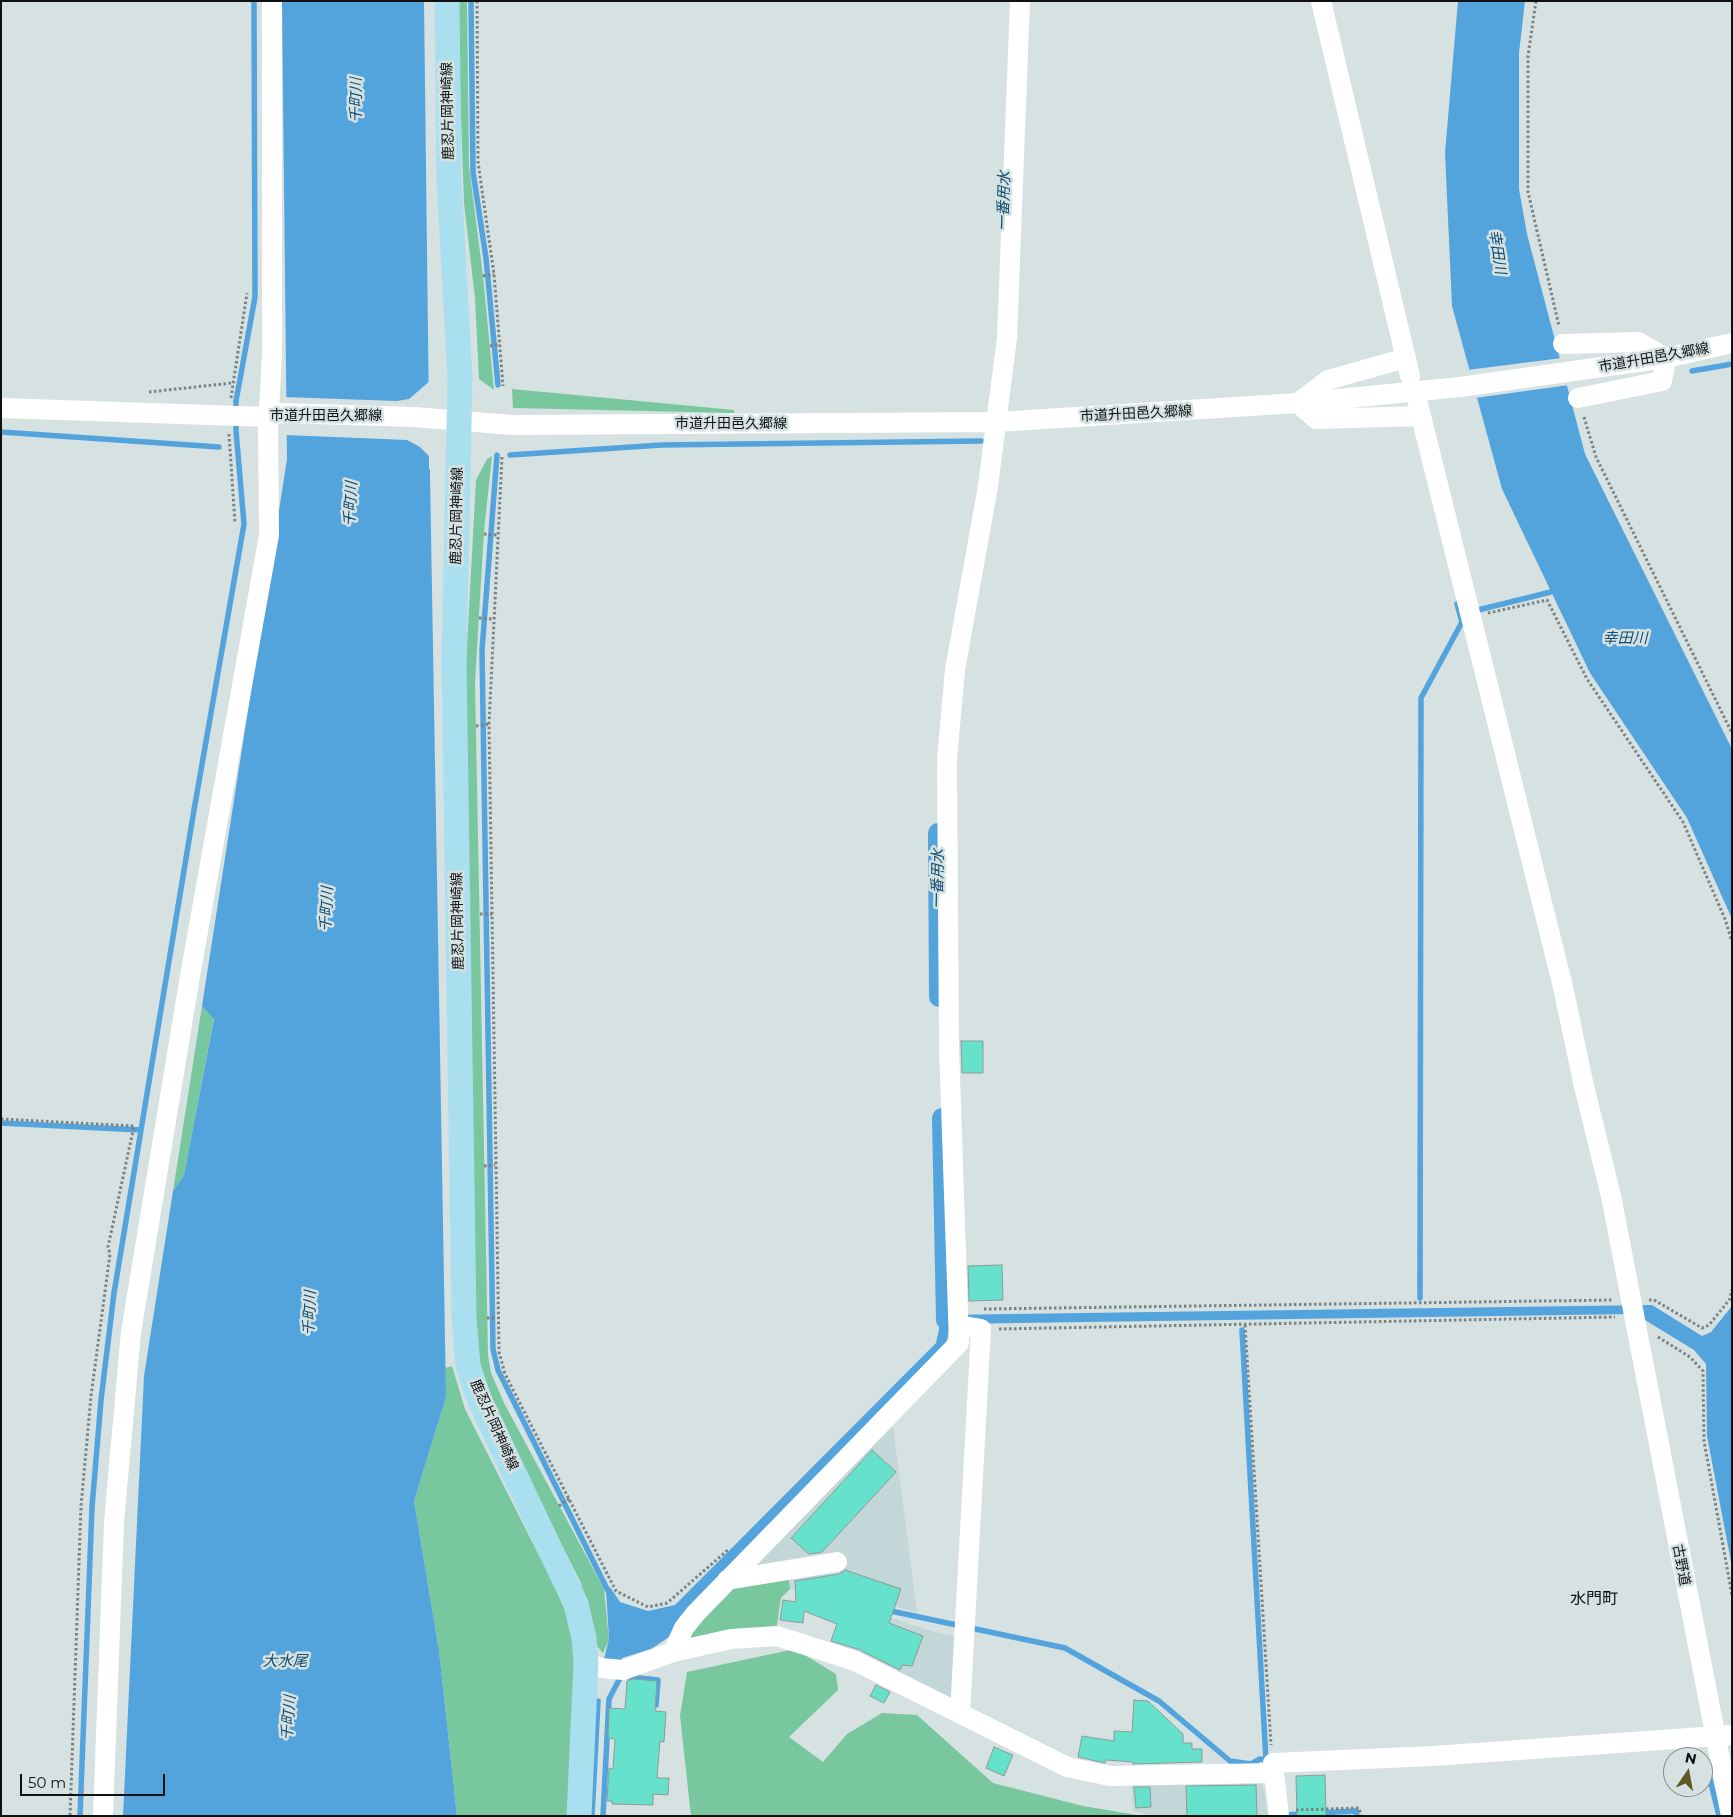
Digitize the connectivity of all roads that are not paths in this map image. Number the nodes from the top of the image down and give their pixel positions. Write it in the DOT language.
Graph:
graph roads {
  1 [pos="272,1"];
  2 [pos="447,1"];
  3 [pos="1020,1"];
  4 [pos="1322,1"];
  5 [pos="1732,343"];
  6 [pos="1563,344"];
  7 [pos="1666,358"];
  8 [pos="1578,398"];
  9 [pos="1298,404"];
  10 [pos="1,408"];
  11 [pos="267,415"];
  12 [pos="449,420"];
  13 [pos="997,422"];
  14 [pos="959,1320"];
  15 [pos="838,1562"];
  16 [pos="727,1580"];
  17 [pos="673,1652"];
  18 [pos="594,1666"];
  19 [pos="960,1714"];
  20 [pos="1723,1736"];
  21 [pos="1273,1768"];
  22 [pos="1278,1813"];
  23 [pos="103,1816"];
  24 [pos="579,1816"];
  25 [pos="1731,1816"];
  1 -- 11 [label="street"];
  2 -- 12 [label="main road, 鹿忍片岡神崎線"];
  3 -- 13 [label="street"];
  4 -- 9 [label="street"];
  5 -- 7 [label="street, 市道升田邑久郷線"];
  6 -- 7 [label="street"];
  7 -- 8 [label="street"];
  7 -- 9 [label="street, 市道升田邑久郷線"];
  9 -- 13 [label="street, 市道升田邑久郷線"];
  9 -- 20 [label="street, 古野道"];
  10 -- 11 [label="street, 市道升田邑久郷線"];
  11 -- 12 [label="street, 市道升田邑久郷線"];
  11 -- 23 [label="street"];
  12 -- 13 [label="street, 市道升田邑久郷線"];
  12 -- 18 [label="main road, 鹿忍片岡神崎線"];
  13 -- 14 [label="street"];
  14 -- 16 [label="street"];
  14 -- 19 [label="street"];
  15 -- 16 [label="street"];
  16 -- 17 [label="street"];
  17 -- 18 [label="street"];
  17 -- 19 [label="street"];
  18 -- 24 [label="main road, 鹿忍片岡神崎線"];
  19 -- 21 [label="street"];
  20 -- 21 [label="street"];
  20 -- 25 [label="street, 古野道"];
  21 -- 22 [label="street"];
}
